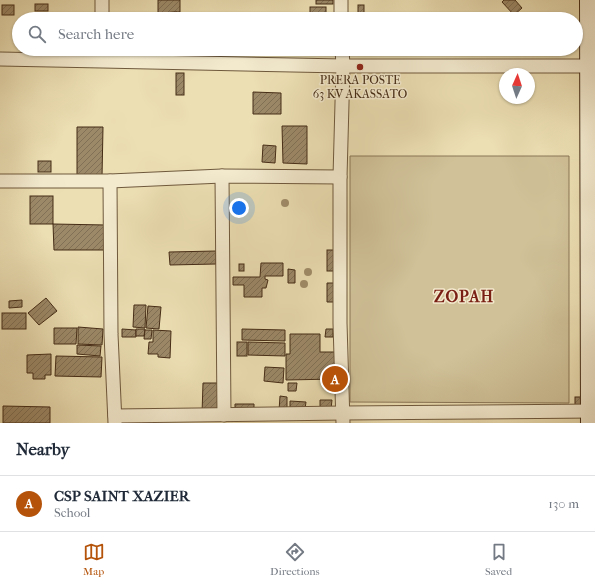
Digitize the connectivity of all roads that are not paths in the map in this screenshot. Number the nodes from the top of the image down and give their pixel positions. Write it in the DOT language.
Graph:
graph roads {
  1 [pos="102,0"];
  2 [pos="341,0"];
  3 [pos="589,0"];
  4 [pos="102,12"];
  5 [pos="341,12"];
  6 [pos="76,56"];
  7 [pos="124,56"];
  8 [pos="342,56"];
  9 [pos="0,59"];
  10 [pos="343,66"];
  11 [pos="592,66"];
  12 [pos="222,176"];
  13 [pos="340,177"];
  14 [pos="0,181"];
  15 [pos="110,181"];
  16 [pos="224,415"];
  17 [pos="592,415"];
  18 [pos="343,418"];
  19 [pos="115,420"];
  1 -- 4 [label="street"];
  2 -- 5 [label="street"];
  3 -- 11 [label="street"];
  6 -- 9 [label="street"];
  7 -- 10 [label="street"];
  8 -- 10 [label="street"];
  10 -- 11 [label="street"];
  10 -- 13 [label="street"];
  11 -- 17 [label="street"];
  12 -- 13 [label="street"];
  12 -- 15 [label="street"];
  12 -- 16 [label="street"];
  13 -- 18 [label="street"];
  14 -- 15 [label="street"];
  15 -- 19 [label="street"];
  16 -- 18 [label="street"];
  16 -- 19 [label="street"];
  17 -- 18 [label="street"];
}
